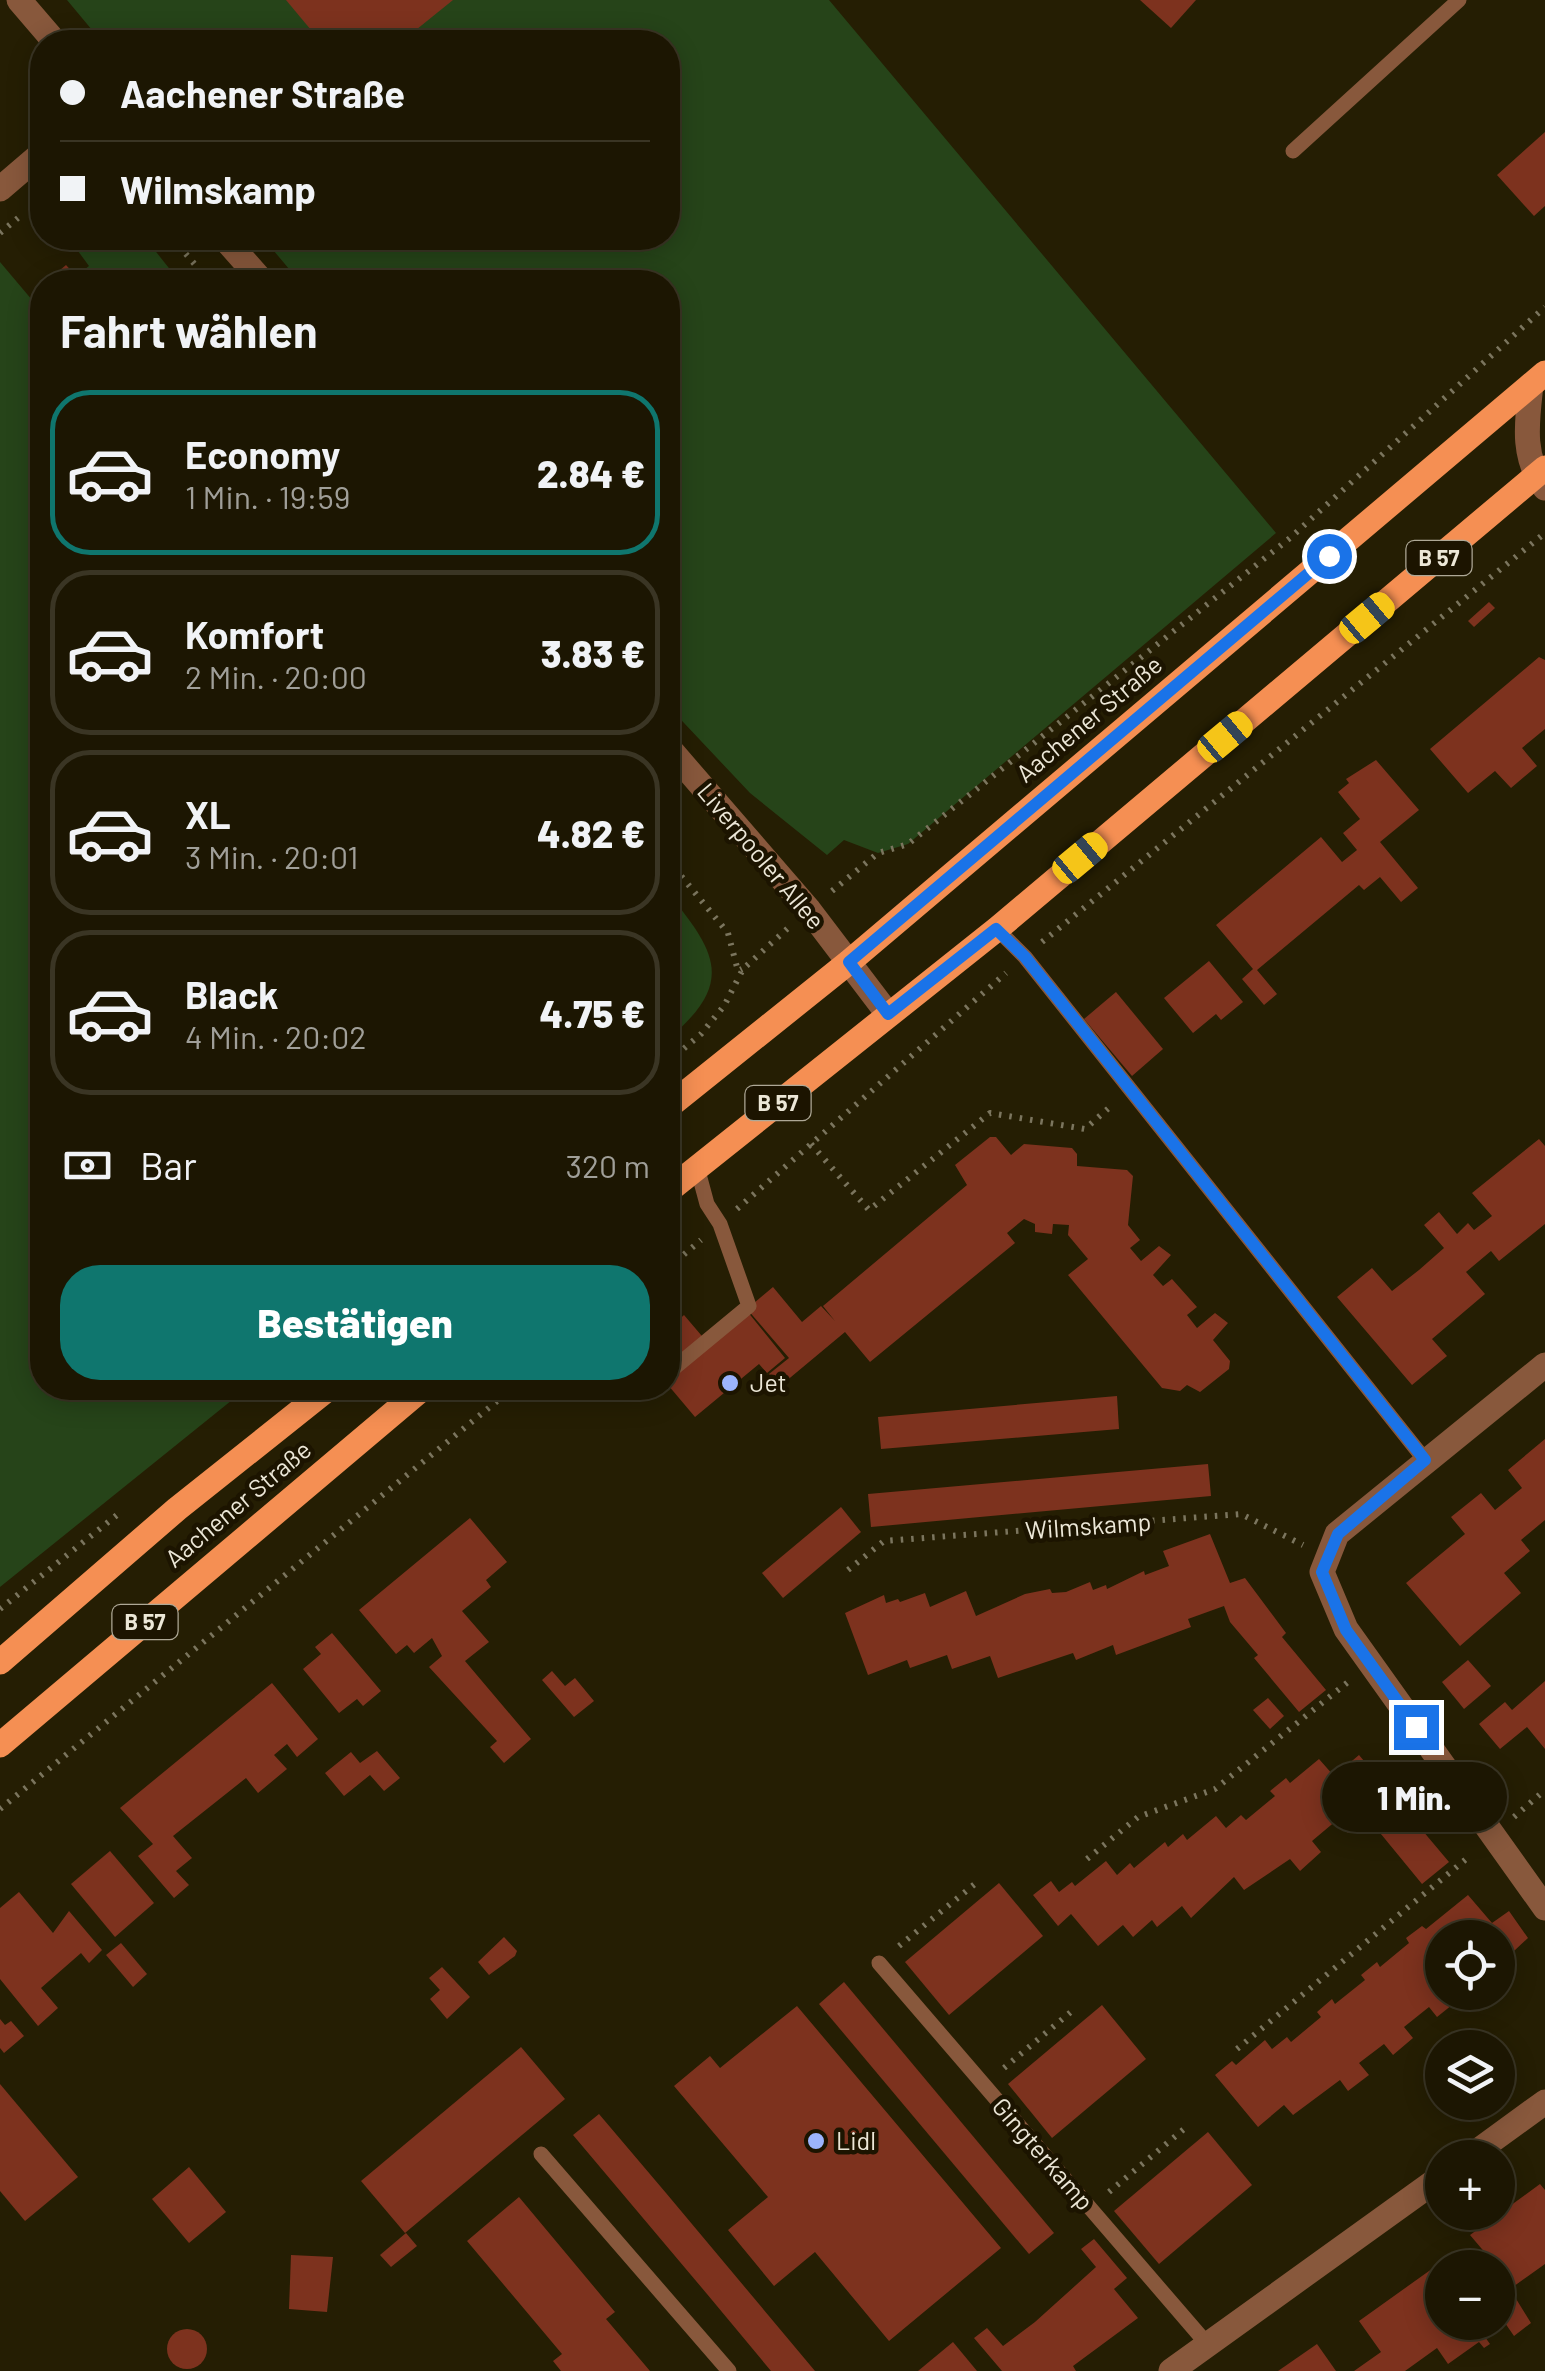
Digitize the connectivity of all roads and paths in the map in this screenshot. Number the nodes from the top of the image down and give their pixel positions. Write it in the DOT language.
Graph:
graph roads {
  1 [pos="19,0"];
  2 [pos="1459,0"];
  3 [pos="45,30"];
  4 [pos="1293,151"];
  5 [pos="30,163"];
  6 [pos="0,188"];
  7 [pos="182,250"];
  8 [pos="235,250"];
  9 [pos="199,270"];
  10 [pos="252,270"];
  11 [pos="1545,307"];
  12 [pos="1538,379"];
  13 [pos="1542,478"];
  14 [pos="1545,533"];
  15 [pos="680,762"];
  16 [pos="680,875"];
  17 [pos="809,910"];
  18 [pos="996,929"];
  19 [pos="1025,957"];
  20 [pos="849,962"];
  21 [pos="742,969"];
  22 [pos="888,1014"];
  23 [pos="680,1052"];
  24 [pos="1130,1090"];
  25 [pos="680,1097"];
  26 [pos="811,1144"];
  27 [pos="697,1167"];
  28 [pos="680,1180"];
  29 [pos="720,1224"];
  30 [pos="680,1258"];
  31 [pos="680,1363"];
  32 [pos="1545,1366"];
  33 [pos="314,1400"];
  34 [pos="409,1400"];
  35 [pos="498,1400"];
  36 [pos="1425,1460"];
  37 [pos="1328,1558"];
  38 [pos="848,1570"];
  39 [pos="0,1662"];
  40 [pos="1370,1664"];
  41 [pos="0,1745"];
  42 [pos="1545,1790"];
  43 [pos="0,1809"];
  44 [pos="1494,1836"];
  45 [pos="1088,1860"];
  46 [pos="976,1883"];
  47 [pos="1545,1908"];
  48 [pos="879,1963"];
  49 [pos="1072,2011"];
  50 [pos="1237,2049"];
  51 [pos="983,2084"];
  52 [pos="1545,2102"];
  53 [pos="1184,2129"];
  54 [pos="1493,2140"];
  55 [pos="540,2154"];
  56 [pos="1425,2188"];
  57 [pos="1090,2208"];
  58 [pos="1208,2344"];
  59 [pos="729,2371"];
  60 [pos="1171,2371"];
  1 -- 3 [label="street"];
  2 -- 4 [label="lane"];
  5 -- 6 [label="street"];
  7 -- 9 [label="path"];
  8 -- 10 [label="street"];
  11 -- 17 [label="path"];
  12 -- 13 [label="street"];
  12 -- 20 [label="main road, Aachener Straße / B 57"];
  13 -- 18 [label="main road, B 57"];
  14 -- 19 [label="path"];
  15 -- 17 [label="street, Liverpooler Allee"];
  16 -- 21 [label="path"];
  17 -- 20 [label="street, Liverpooler Allee"];
  17 -- 21 [label="path"];
  18 -- 19 [label="lane"];
  18 -- 22 [label="main road, B 57"];
  19 -- 24 [label="lane"];
  19 -- 26 [label="path"];
  20 -- 22 [label="street, Liverpooler Allee"];
  20 -- 25 [label="main road, Aachener Straße / B 57"];
  21 -- 23 [label="path"];
  22 -- 27 [label="main road, B 57"];
  24 -- 26 [label="path"];
  24 -- 36 [label="lane"];
  26 -- 29 [label="path"];
  27 -- 28 [label="main road, B 57"];
  27 -- 29 [label="lane"];
  29 -- 30 [label="path"];
  29 -- 31 [label="lane"];
  32 -- 36 [label="street"];
  33 -- 39 [label="main road, Aachener Straße / B 57"];
  34 -- 41 [label="main road, Aachener Straße / B 57"];
  35 -- 43 [label="path"];
  36 -- 37 [label="street"];
  37 -- 38 [label="path, Wilmskamp"];
  37 -- 40 [label="street"];
  40 -- 44 [label="street"];
  40 -- 45 [label="path"];
  42 -- 44 [label="path"];
  44 -- 47 [label="street"];
  44 -- 50 [label="path"];
  46 -- 48 [label="path"];
  48 -- 51 [label="lane, Gingterkamp"];
  49 -- 51 [label="path"];
  51 -- 57 [label="lane, Gingterkamp"];
  52 -- 54 [label="street"];
  53 -- 57 [label="path"];
  55 -- 59 [label="lane"];
  56 -- 58 [label="street"];
  57 -- 58 [label="lane, Gingterkamp"];
  58 -- 60 [label="street"];
}
